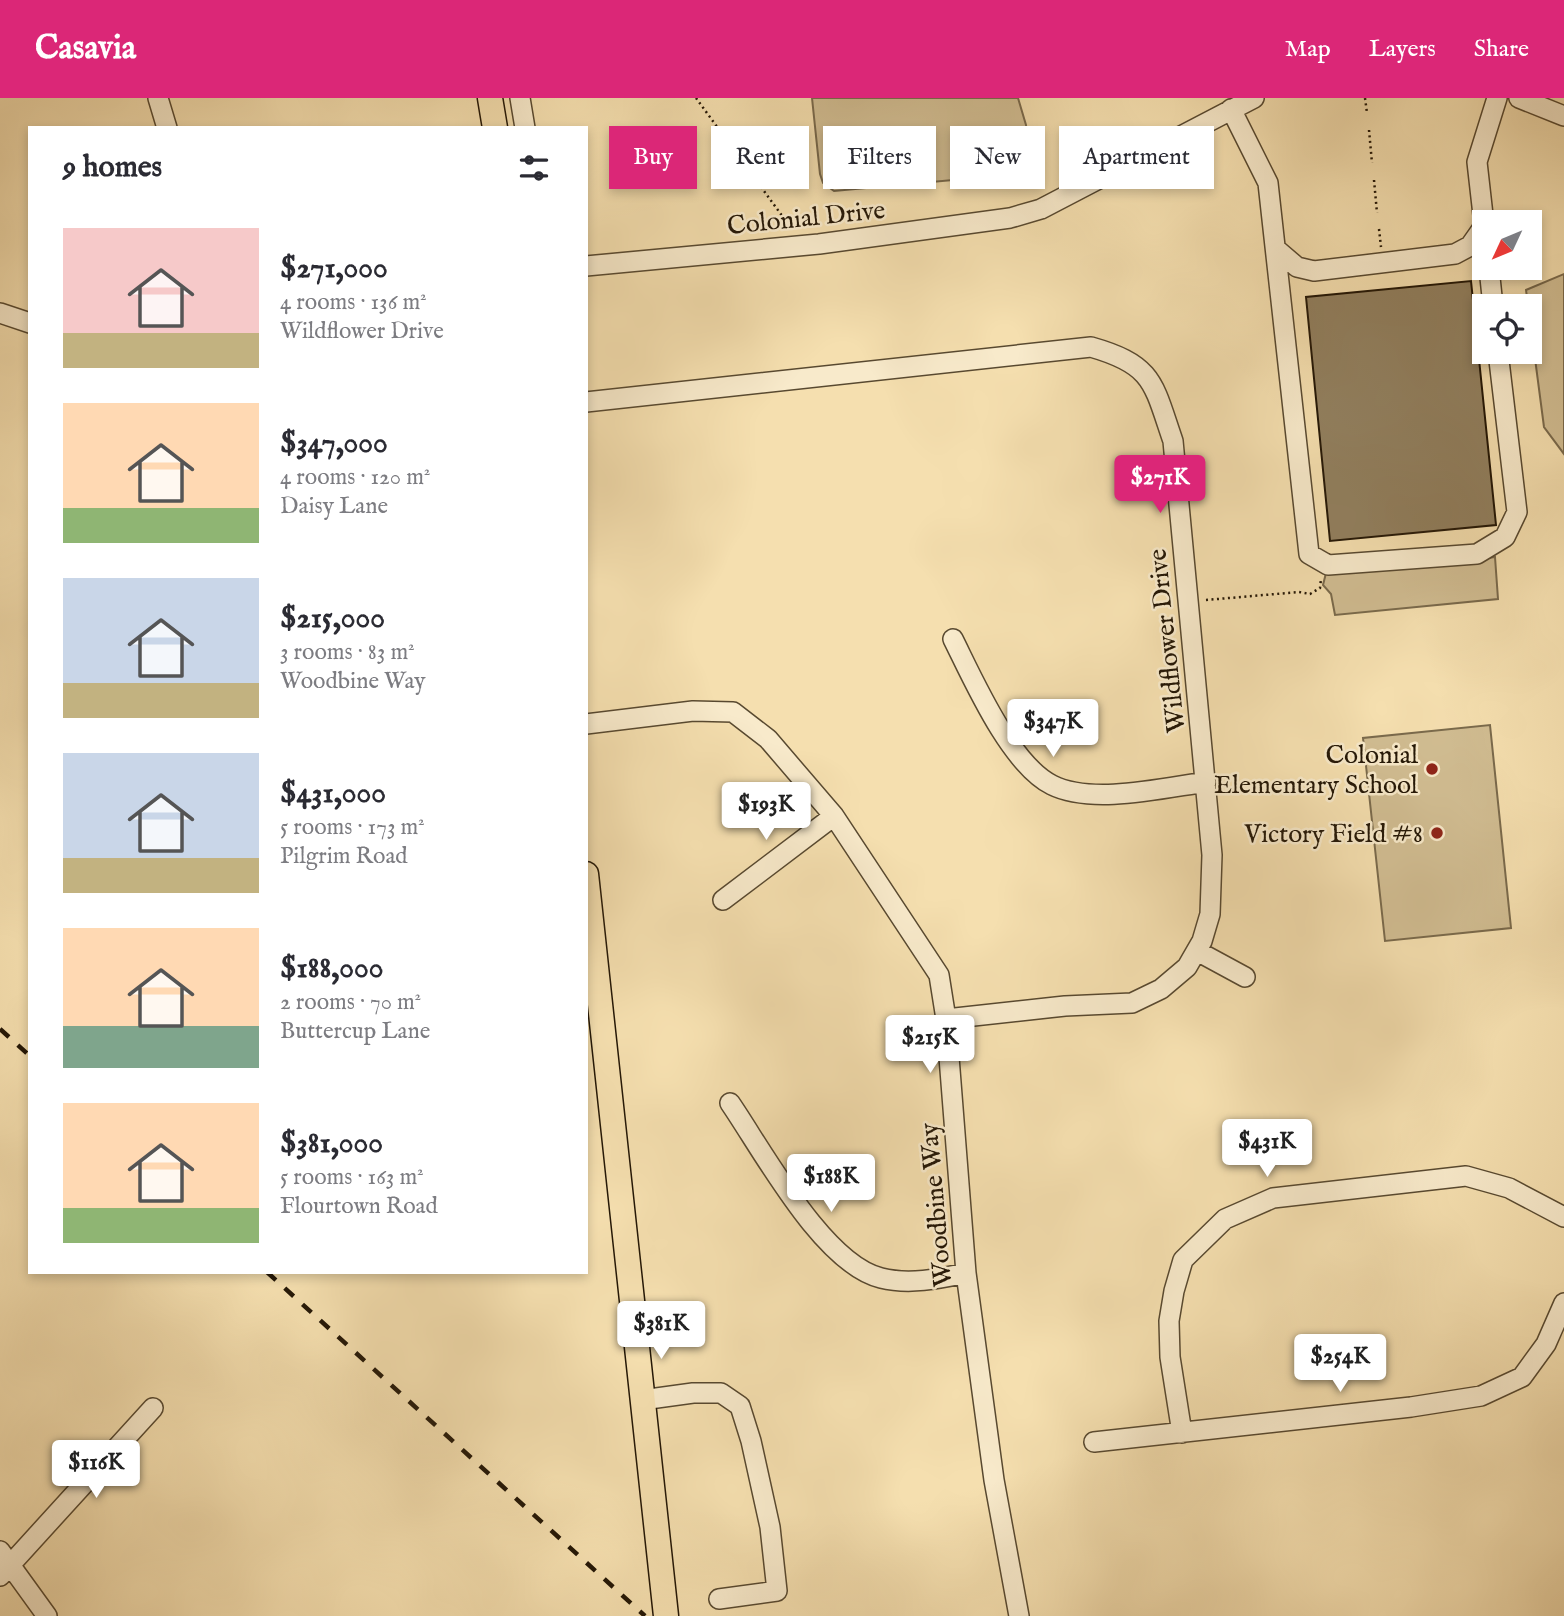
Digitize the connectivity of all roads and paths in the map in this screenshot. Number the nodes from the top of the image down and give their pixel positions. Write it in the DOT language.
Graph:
graph roads {
  1 [pos="158,98"];
  2 [pos="491,98"];
  3 [pos="520,98"];
  4 [pos="696,98"];
  5 [pos="1254,98"];
  6 [pos="1365,98"];
  7 [pos="1497,98"];
  8 [pos="1519,98"];
  9 [pos="1231,108"];
  10 [pos="1367,113"];
  11 [pos="1564,116"];
  12 [pos="166,126"];
  13 [pos="495,126"];
  14 [pos="525,126"];
  15 [pos="1369,130"];
  16 [pos="1372,163"];
  17 [pos="1374,180"];
  18 [pos="1482,210"];
  19 [pos="1377,213"];
  20 [pos="1379,229"];
  21 [pos="1472,242"];
  22 [pos="803,244"];
  23 [pos="1276,249"];
  24 [pos="1381,256"];
  25 [pos="588,266"];
  26 [pos="0,313"];
  27 [pos="28,322"];
  28 [pos="1499,364"];
  29 [pos="588,402"];
  30 [pos="1321,571"];
  31 [pos="1189,601"];
  32 [pos="953,639"];
  33 [pos="588,724"];
  34 [pos="1206,782"];
  35 [pos="834,816"];
  36 [pos="588,893"];
  37 [pos="723,900"];
  38 [pos="1197,951"];
  39 [pos="1245,977"];
  40 [pos="946,1020"];
  41 [pos="730,1103"];
  42 [pos="1564,1217"];
  43 [pos="966,1273"];
  44 [pos="1564,1303"];
  45 [pos="642,1400"];
  46 [pos="153,1408"];
  47 [pos="1182,1433"];
  48 [pos="1094,1442"];
  49 [pos="3,1564"];
  50 [pos="719,1599"];
  51 [pos="47,1616"];
  52 [pos="666,1616"];
  53 [pos="1019,1616"];
  1 -- 12 [label="street"];
  2 -- 13 [label="main road"];
  3 -- 14 [label="street"];
  4 -- 22 [label="path"];
  5 -- 9 [label="street, Colonial Drive"];
  6 -- 10 [label="path"];
  7 -- 18 [label="street"];
  8 -- 11 [label="street"];
  9 -- 22 [label="street, Colonial Drive"];
  9 -- 23 [label="street"];
  15 -- 16 [label="path"];
  17 -- 19 [label="path"];
  20 -- 24 [label="path"];
  21 -- 23 [label="street"];
  22 -- 25 [label="street, Colonial Drive"];
  23 -- 28 [label="street"];
  26 -- 27 [label="street"];
  29 -- 31 [label="street, Wildflower Drive"];
  30 -- 31 [label="path"];
  31 -- 34 [label="street, Wildflower Drive"];
  32 -- 34 [label="street"];
  33 -- 35 [label="street, Woodbine Way"];
  34 -- 38 [label="street, Wildflower Drive"];
  35 -- 37 [label="street"];
  35 -- 40 [label="street, Woodbine Way"];
  36 -- 45 [label="main road"];
  38 -- 39 [label="street"];
  38 -- 40 [label="street, Wildflower Drive"];
  40 -- 43 [label="street, Woodbine Way"];
  41 -- 43 [label="street"];
  42 -- 47 [label="street"];
  43 -- 53 [label="street, Woodbine Way"];
  44 -- 47 [label="street"];
  45 -- 50 [label="street"];
  45 -- 52 [label="main road"];
  46 -- 49 [label="street"];
  47 -- 48 [label="street"];
  49 -- 51 [label="street"];
}
